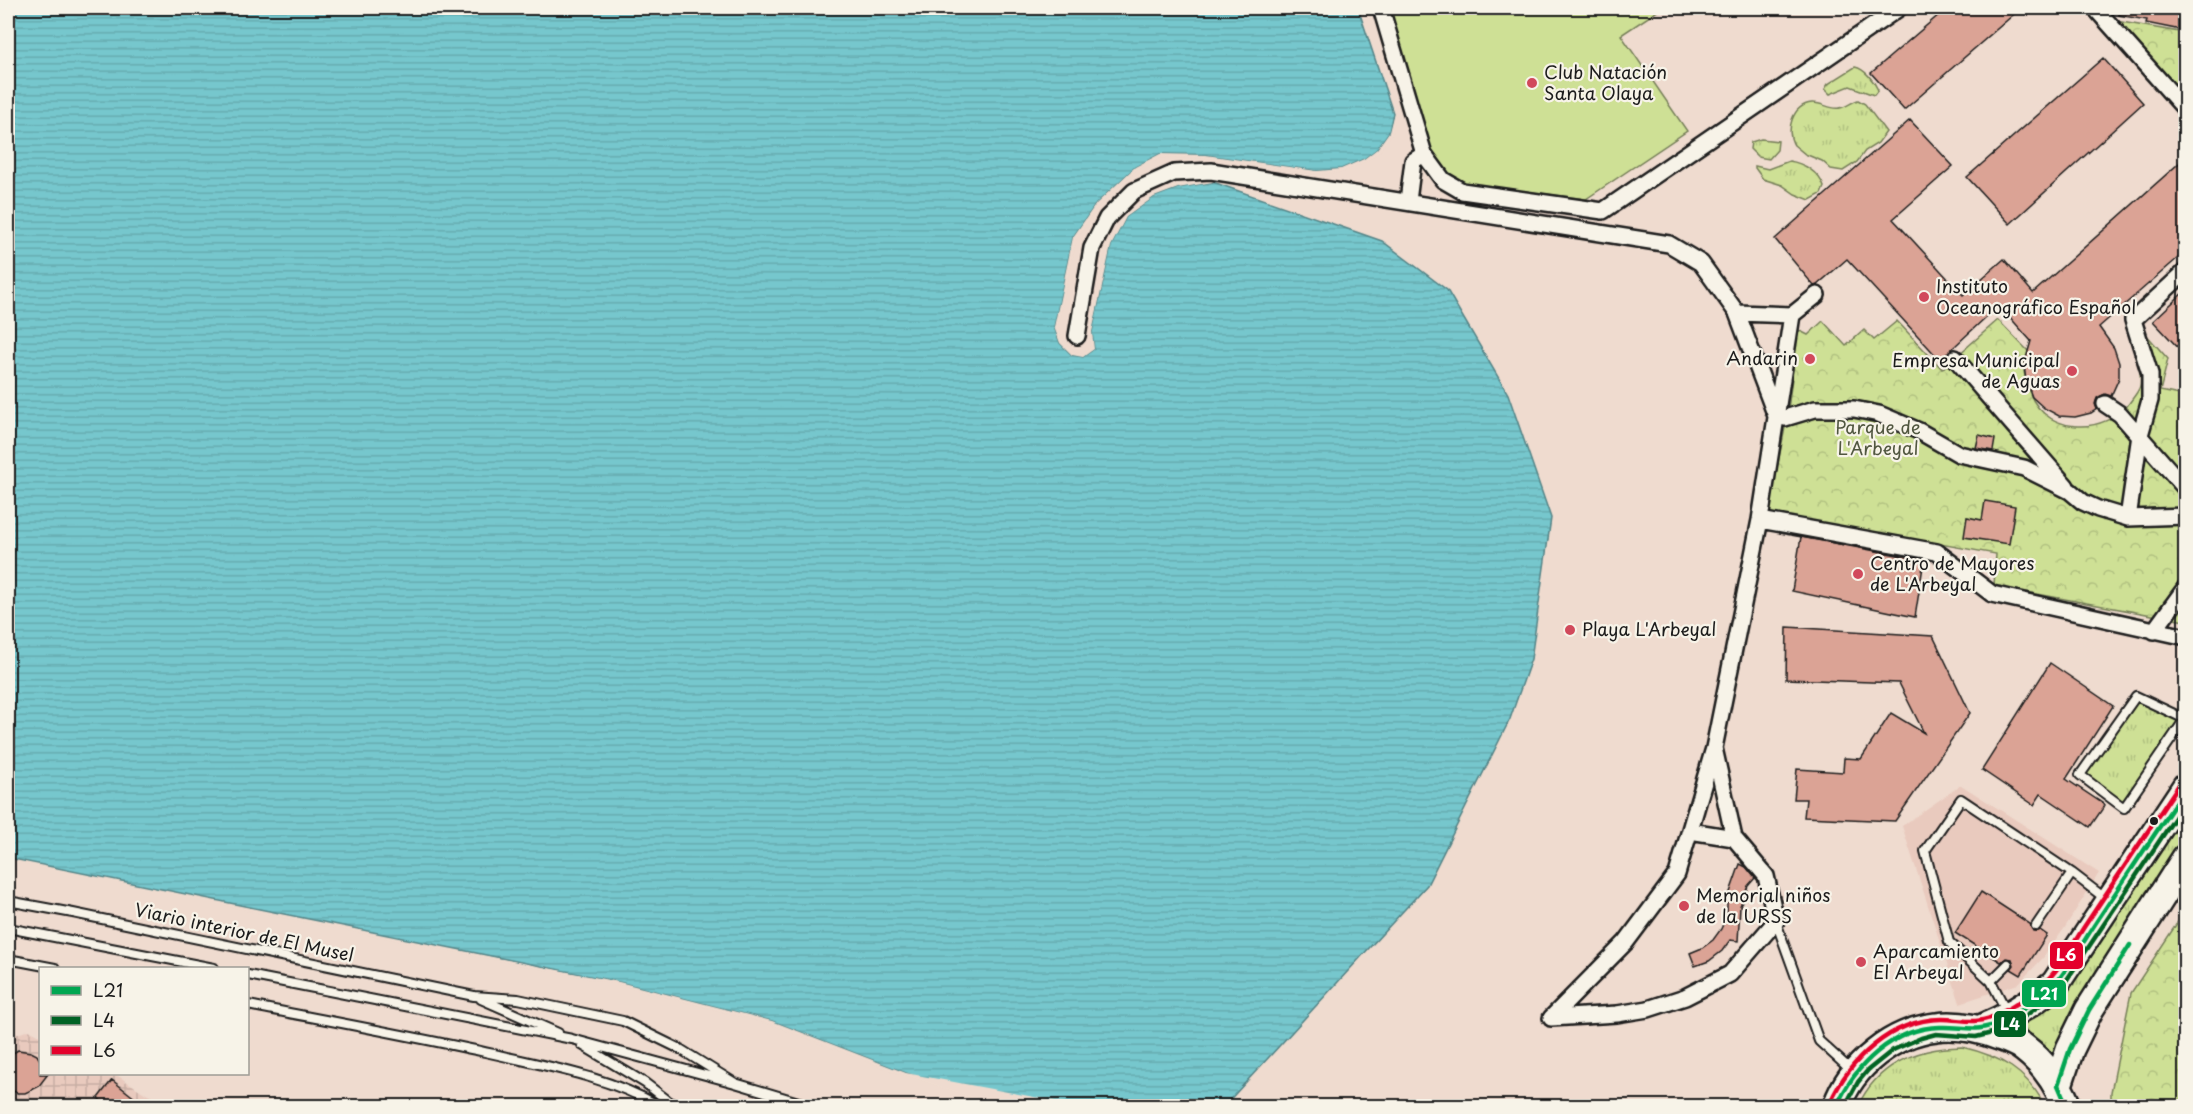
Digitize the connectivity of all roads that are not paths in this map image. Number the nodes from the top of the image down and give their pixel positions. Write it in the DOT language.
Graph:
graph roads {
  1 [pos="1381,8"];
  2 [pos="1899,8"];
  3 [pos="2095,8"];
  4 [pos="2186,110"];
  5 [pos="1424,154"];
  6 [pos="1408,201"];
  7 [pos="1603,212"];
  8 [pos="1598,233"];
  9 [pos="2186,271"];
  10 [pos="1817,295"];
  11 [pos="1737,313"];
  12 [pos="1792,315"];
  13 [pos="1077,336"];
  14 [pos="1955,358"];
  15 [pos="2105,404"];
  16 [pos="1776,416"];
  17 [pos="2140,435"];
  18 [pos="2186,489"];
  19 [pos="2070,491"];
  20 [pos="2186,516"];
  21 [pos="2128,518"];
  22 [pos="1760,520"];
  23 [pos="2186,587"];
  24 [pos="2154,631"];
  25 [pos="2186,637"];
  26 [pos="2185,719"];
  27 [pos="1714,748"];
  28 [pos="2186,788"];
  29 [pos="1690,831"];
  30 [pos="1734,838"];
  31 [pos="2186,858"];
  32 [pos="2072,873"];
  33 [pos="8,901"];
  34 [pos="2110,902"];
  35 [pos="1776,921"];
  36 [pos="2036,926"];
  37 [pos="8,928"];
  38 [pos="8,960"];
  39 [pos="2008,964"];
  40 [pos="45,967"];
  41 [pos="204,967"];
  42 [pos="249,975"];
  43 [pos="1991,981"];
  44 [pos="474,996"];
  45 [pos="249,1005"];
  46 [pos="2009,1017"];
  47 [pos="1981,1029"];
  48 [pos="572,1039"];
  49 [pos="1855,1074"];
  50 [pos="735,1083"];
  51 [pos="2063,1096"];
  52 [pos="659,1107"];
  53 [pos="675,1107"];
  54 [pos="812,1107"];
  55 [pos="1837,1107"];
  1 -- 5 [label="street"];
  2 -- 7 [label="street"];
  3 -- 4 [label="street"];
  5 -- 6 [label="street"];
  5 -- 7 [label="street"];
  6 -- 8 [label="street"];
  6 -- 13 [label="street"];
  7 -- 8 [label="street"];
  8 -- 11 [label="street"];
  9 -- 17 [label="street"];
  10 -- 12 [label="street"];
  11 -- 12 [label="street"];
  11 -- 16 [label="street"];
  12 -- 16 [label="street"];
  14 -- 19 [label="street"];
  15 -- 17 [label="street"];
  16 -- 19 [label="street"];
  16 -- 22 [label="street"];
  17 -- 18 [label="street"];
  17 -- 21 [label="street"];
  19 -- 21 [label="street"];
  20 -- 21 [label="street"];
  22 -- 24 [label="street"];
  22 -- 27 [label="street"];
  23 -- 24 [label="street"];
  24 -- 25 [label="street"];
  26 -- 26 [label="lane"];
  27 -- 29 [label="street"];
  27 -- 30 [label="street"];
  28 -- 34 [label="highway"];
  29 -- 30 [label="street"];
  29 -- 35 [label="street"];
  30 -- 35 [label="street"];
  31 -- 51 [label="highway"];
  32 -- 34 [label="lane"];
  32 -- 36 [label="lane"];
  32 -- 43 [label="lane"];
  33 -- 44 [label="lane, Viario interior de El Musel"];
  34 -- 46 [label="highway"];
  35 -- 49 [label="lane"];
  37 -- 41 [label="lane"];
  38 -- 40 [label="lane"];
  39 -- 43 [label="lane"];
  42 -- 48 [label="lane, Viario interior de El Musel"];
  43 -- 46 [label="lane"];
  44 -- 48 [label="lane, Viario interior de El Musel"];
  44 -- 50 [label="lane, Viario interior de El Musel"];
  45 -- 52 [label="lane"];
  46 -- 47 [label="highway"];
  47 -- 49 [label="highway"];
  47 -- 51 [label="highway"];
  48 -- 50 [label="lane, Viario interior de El Musel"];
  48 -- 53 [label="lane, Viario interior de El Musel"];
  49 -- 55 [label="highway"];
  50 -- 54 [label="lane, Viario interior de El Musel"];
}
